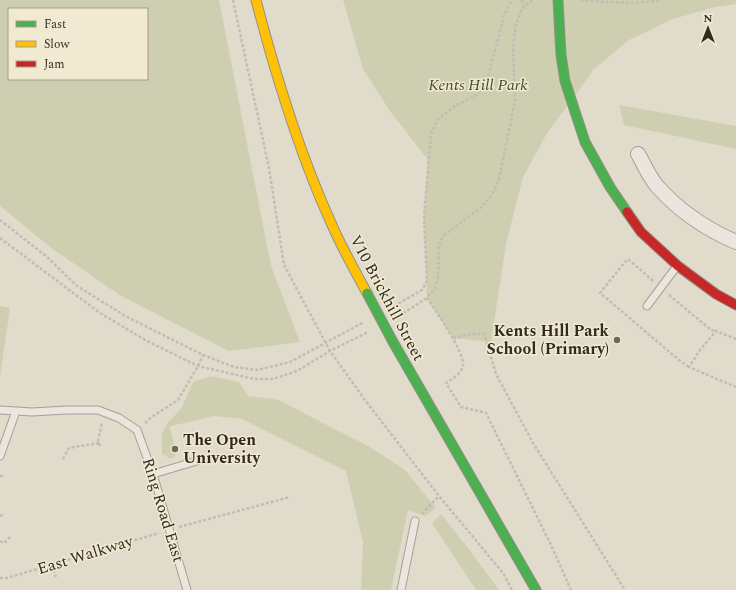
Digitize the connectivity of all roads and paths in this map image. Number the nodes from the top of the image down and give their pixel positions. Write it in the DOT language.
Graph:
graph roads {
  1 [pos="233,0"];
  2 [pos="256,0"];
  3 [pos="512,0"];
  4 [pos="521,0"];
  5 [pos="532,0"];
  6 [pos="558,0"];
  7 [pos="581,0"];
  8 [pos="661,0"];
  9 [pos="525,5"];
  10 [pos="638,154"];
  11 [pos="0,220"];
  12 [pos="0,238"];
  13 [pos="736,242"];
  14 [pos="678,266"];
  15 [pos="613,275"];
  16 [pos="736,304"];
  17 [pos="647,306"];
  18 [pos="392,307"];
  19 [pos="366,321"];
  20 [pos="453,338"];
  21 [pos="736,339"];
  22 [pos="326,342"];
  23 [pos="330,352"];
  24 [pos="203,355"];
  25 [pos="198,366"];
  26 [pos="689,367"];
  27 [pos="736,387"];
  28 [pos="0,410"];
  29 [pos="16,411"];
  30 [pos="105,413"];
  31 [pos="137,430"];
  32 [pos="0,456"];
  33 [pos="63,459"];
  34 [pos="200,460"];
  35 [pos="153,474"];
  36 [pos="290,496"];
  37 [pos="439,496"];
  38 [pos="5,514"];
  39 [pos="0,516"];
  40 [pos="415,521"];
  41 [pos="169,530"];
  42 [pos="11,536"];
  43 [pos="0,541"];
  44 [pos="52,565"];
  45 [pos="56,576"];
  46 [pos="0,578"];
  47 [pos="187,590"];
  48 [pos="401,590"];
  49 [pos="512,590"];
  50 [pos="536,590"];
  51 [pos="571,590"];
  52 [pos="625,590"];
  1 -- 22 [label="path"];
  2 -- 50 [label="street, V10 Brickhill Street, bridge"];
  3 -- 18 [label="path"];
  4 -- 9 [label="path"];
  5 -- 9 [label="path"];
  6 -- 14 [label="street"];
  7 -- 8 [label="path"];
  9 -- 20 [label="path"];
  10 -- 13 [label="street"];
  11 -- 24 [label="path"];
  12 -- 25 [label="path"];
  14 -- 16 [label="street"];
  14 -- 17 [label="lane"];
  15 -- 26 [label="path"];
  19 -- 22 [label="path"];
  20 -- 51 [label="path"];
  20 -- 52 [label="path"];
  21 -- 26 [label="path"];
  22 -- 23 [label="path"];
  22 -- 24 [label="path"];
  23 -- 25 [label="path"];
  23 -- 37 [label="path"];
  24 -- 25 [label="path"];
  25 -- 31 [label="path"];
  26 -- 27 [label="path"];
  28 -- 29 [label="lane"];
  29 -- 30 [label="lane"];
  29 -- 32 [label="lane"];
  30 -- 31 [label="lane"];
  30 -- 33 [label="path"];
  31 -- 35 [label="lane, Ring Road East"];
  34 -- 35 [label="lane"];
  35 -- 41 [label="lane, Ring Road East"];
  36 -- 41 [label="path, East Walkway"];
  37 -- 40 [label="path"];
  37 -- 49 [label="path"];
  38 -- 39 [label="path"];
  40 -- 48 [label="lane"];
  41 -- 44 [label="path, East Walkway"];
  41 -- 47 [label="lane, Ring Road East"];
  42 -- 43 [label="path"];
  44 -- 45 [label="path"];
  44 -- 46 [label="path, East Walkway"];
}
